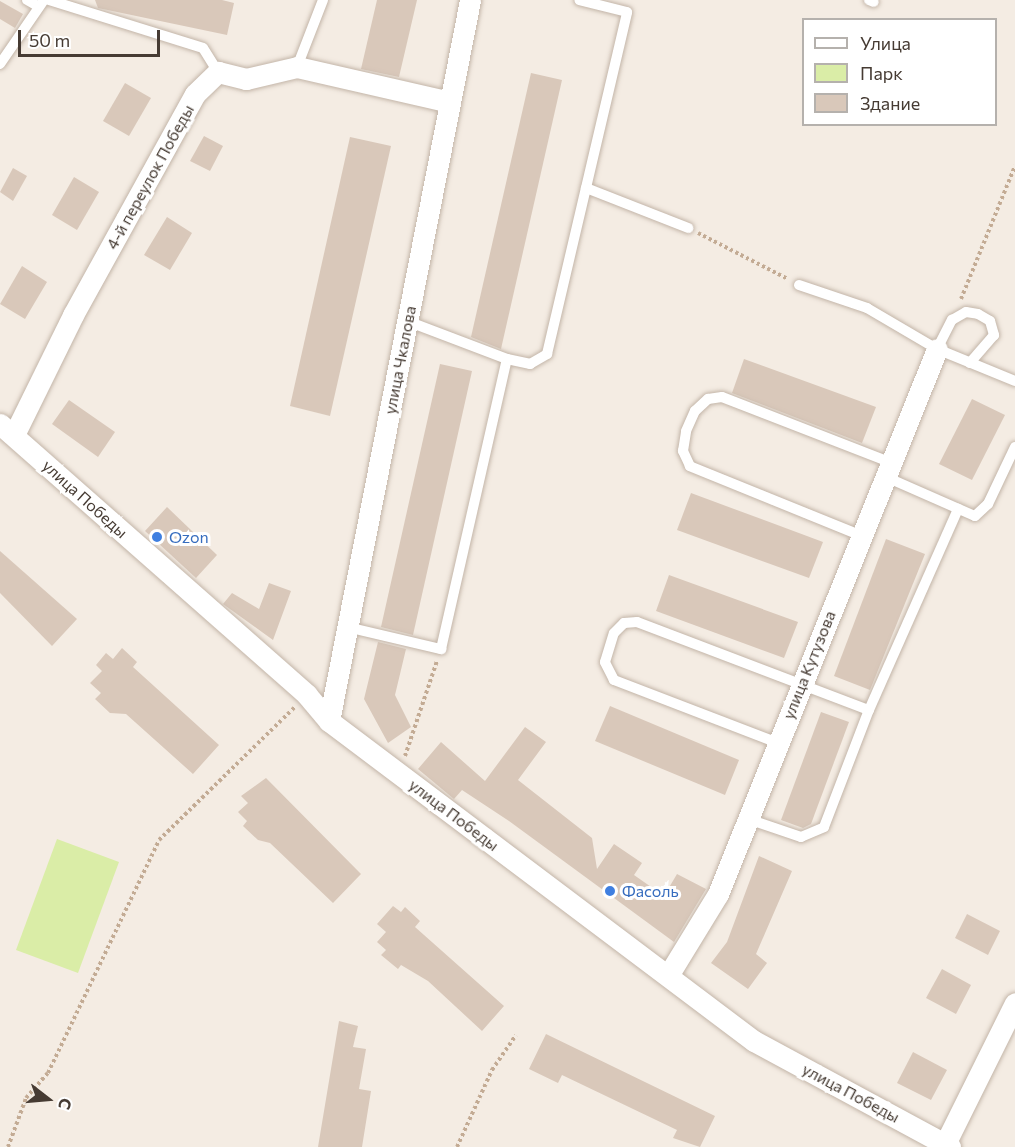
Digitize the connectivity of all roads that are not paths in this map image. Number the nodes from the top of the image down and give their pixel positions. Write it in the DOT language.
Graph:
graph roads {
  1 [pos="27,0"];
  2 [pos="49,0"];
  3 [pos="323,0"];
  4 [pos="470,0"];
  5 [pos="579,0"];
  6 [pos="41,3"];
  7 [pos="0,64"];
  8 [pos="297,67"];
  9 [pos="218,72"];
  10 [pos="450,102"];
  11 [pos="586,188"];
  12 [pos="688,228"];
  13 [pos="799,285"];
  14 [pos="408,321"];
  15 [pos="937,349"];
  16 [pos="507,359"];
  17 [pos="970,363"];
  18 [pos="1015,381"];
  19 [pos="7,430"];
  20 [pos="1015,447"];
  21 [pos="889,470"];
  22 [pos="958,509"];
  23 [pos="862,536"];
  24 [pos="348,627"];
  25 [pos="801,684"];
  26 [pos="869,710"];
  27 [pos="329,721"];
  28 [pos="778,743"];
  29 [pos="748,819"];
  30 [pos="669,974"];
  31 [pos="1015,1003"];
  32 [pos="948,1146"];
  1 -- 6 [label="lane"];
  2 -- 9 [label="lane"];
  3 -- 8 [label="lane"];
  4 -- 10 [label="street, улица Чкалова"];
  5 -- 11 [label="lane"];
  6 -- 7 [label="lane"];
  8 -- 9 [label="street"];
  8 -- 10 [label="street"];
  9 -- 19 [label="street, 4-й переулок Победы"];
  10 -- 14 [label="street, улица Чкалова"];
  11 -- 12 [label="lane"];
  11 -- 16 [label="lane"];
  13 -- 15 [label="lane"];
  14 -- 16 [label="lane"];
  14 -- 24 [label="street, улица Чкалова"];
  15 -- 17 [label="lane"];
  15 -- 17 [label="lane"];
  15 -- 21 [label="street, улица Кутузова"];
  16 -- 24 [label="lane"];
  17 -- 18 [label="lane"];
  19 -- 27 [label="street, улица Победы"];
  20 -- 22 [label="lane"];
  21 -- 22 [label="lane"];
  21 -- 23 [label="street, улица Кутузова"];
  21 -- 23 [label="lane"];
  22 -- 26 [label="lane"];
  23 -- 25 [label="street, улица Кутузова"];
  24 -- 27 [label="street, улица Чкалова"];
  25 -- 26 [label="lane"];
  25 -- 28 [label="street, улица Кутузова"];
  25 -- 28 [label="lane"];
  26 -- 29 [label="lane"];
  27 -- 30 [label="street, улица Победы"];
  28 -- 29 [label="street, улица Кутузова"];
  29 -- 30 [label="street, улица Кутузова"];
  30 -- 32 [label="street, улица Победы"];
  31 -- 32 [label="street"];
}
